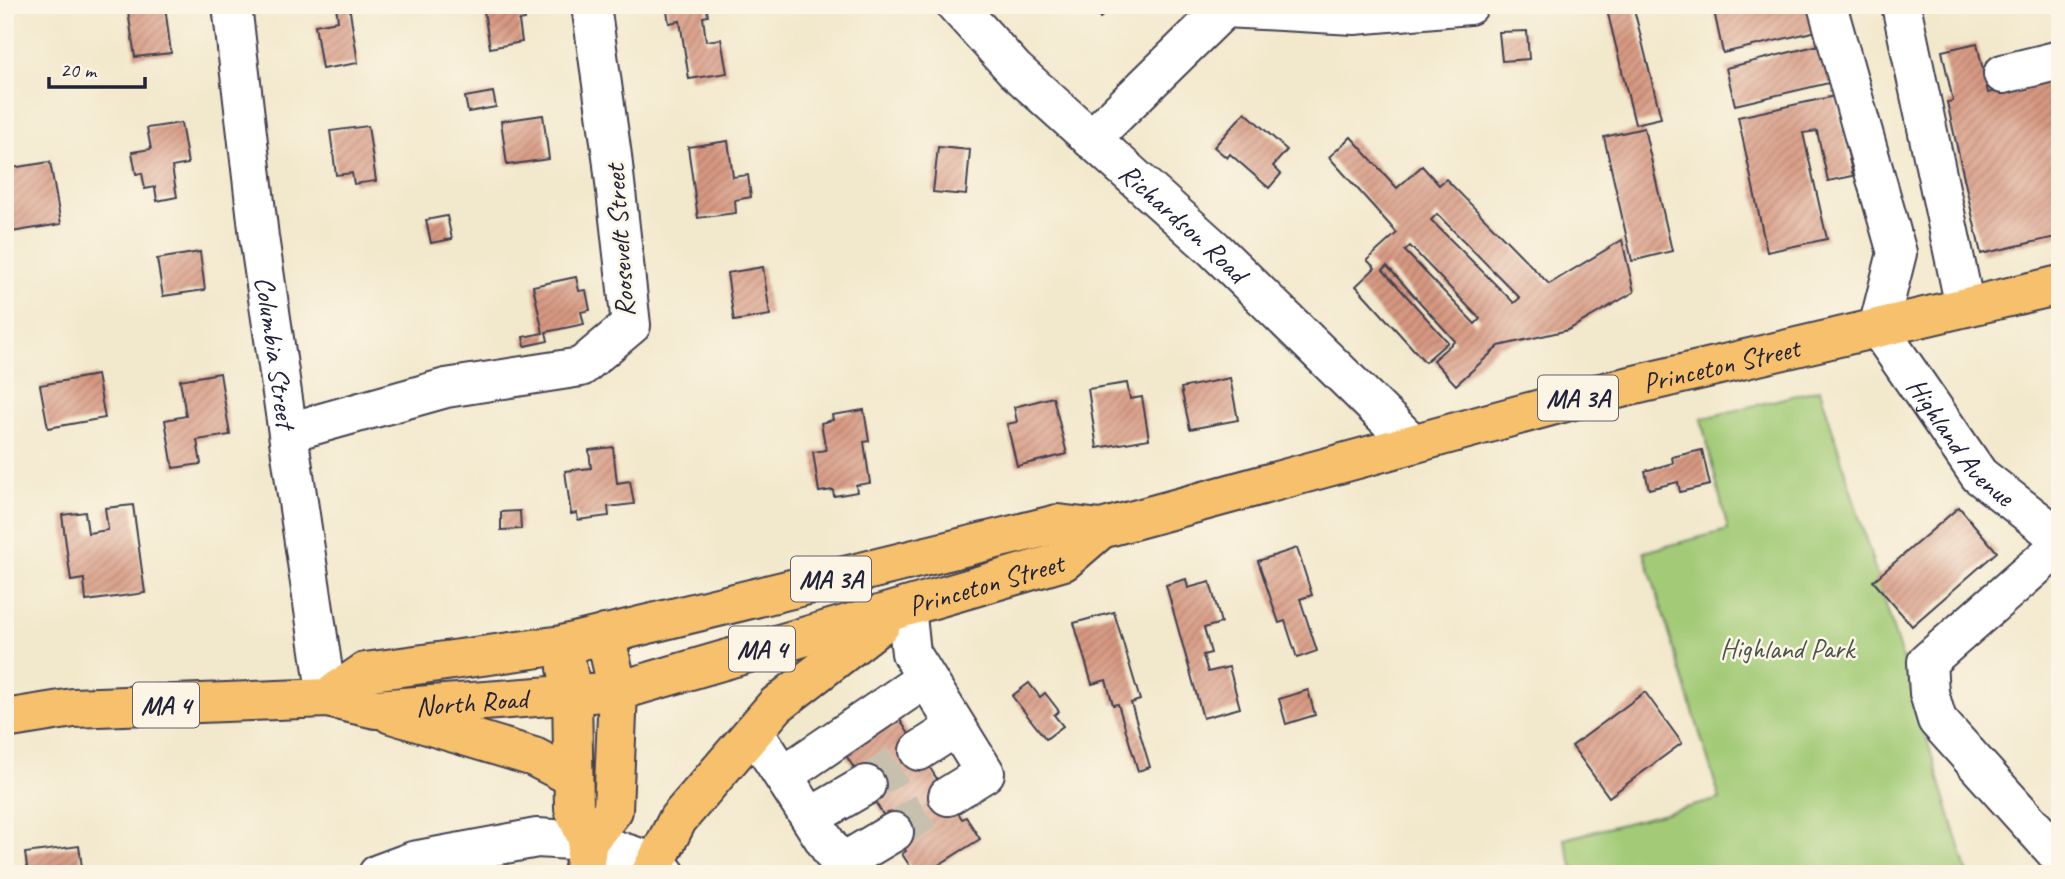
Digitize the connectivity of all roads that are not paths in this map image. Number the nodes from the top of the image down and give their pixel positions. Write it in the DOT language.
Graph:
graph roads {
  1 [pos="232,5"];
  2 [pos="591,5"];
  3 [pos="956,5"];
  4 [pos="1469,5"];
  5 [pos="1826,5"];
  6 [pos="1906,6"];
  7 [pos="2060,60"];
  8 [pos="2003,74"];
  9 [pos="1091,139"];
  10 [pos="2060,285"];
  11 [pos="1965,307"];
  12 [pos="1878,328"];
  13 [pos="289,432"];
  14 [pos="1411,442"];
  15 [pos="1101,529"];
  16 [pos="2060,538"];
  17 [pos="2060,545"];
  18 [pos="906,607"];
  19 [pos="605,634"];
  20 [pos="562,645"];
  21 [pos="925,679"];
  22 [pos="618,691"];
  23 [pos="572,693"];
  24 [pos="327,698"];
  25 [pos="376,709"];
  26 [pos="5,719"];
  27 [pos="956,727"];
  28 [pos="754,731"];
  29 [pos="919,751"];
  30 [pos="784,775"];
  31 [pos="573,777"];
  32 [pos="866,785"];
  33 [pos="948,796"];
  34 [pos="811,817"];
  35 [pos="894,832"];
  36 [pos="585,857"];
  37 [pos="2060,857"];
  38 [pos="657,870"];
  39 [pos="378,874"];
  1 -- 13 [label="street, Columbia Street"];
  2 -- 13 [label="street, Roosevelt Street"];
  3 -- 9 [label="street, Richardson Road"];
  4 -- 9 [label="street"];
  5 -- 12 [label="street"];
  6 -- 11 [label="street"];
  7 -- 8 [label="street"];
  9 -- 14 [label="street, Richardson Road"];
  10 -- 11 [label="main road, Princeton Street / MA 3A"];
  11 -- 12 [label="main road, Princeton Street / MA 3A"];
  12 -- 14 [label="main road, Princeton Street / MA 3A"];
  12 -- 16 [label="street, Highland Avenue"];
  13 -- 24 [label="street, Columbia Street"];
  14 -- 15 [label="main road, Princeton Street / MA 3A"];
  15 -- 18 [label="main road, Princeton Street / MA 3A"];
  15 -- 19 [label="main road, Princeton Street / MA 3A"];
  17 -- 37 [label="street"];
  18 -- 21 [label="street"];
  18 -- 22 [label="main road, Princeton Street / MA 4"];
  18 -- 28 [label="main road, MA 3A"];
  19 -- 20 [label="main road, Princeton Street / MA 3A"];
  19 -- 22 [label="main road"];
  20 -- 23 [label="main road"];
  20 -- 24 [label="main road, North Road"];
  21 -- 27 [label="street"];
  21 -- 30 [label="street"];
  22 -- 23 [label="main road, North Road / MA 4"];
  22 -- 36 [label="main road"];
  23 -- 25 [label="main road, North Road / MA 4"];
  23 -- 31 [label="main road"];
  24 -- 25 [label="main road, North Road / MA 4"];
  24 -- 26 [label="main road, North Road / MA 4"];
  25 -- 31 [label="main road"];
  27 -- 29 [label="street"];
  27 -- 33 [label="street"];
  28 -- 30 [label="street"];
  28 -- 38 [label="main road, MA 3A"];
  30 -- 34 [label="street"];
  31 -- 36 [label="main road"];
  32 -- 34 [label="street"];
  34 -- 35 [label="street"];
  36 -- 38 [label="street"];
  36 -- 39 [label="street"];
}
